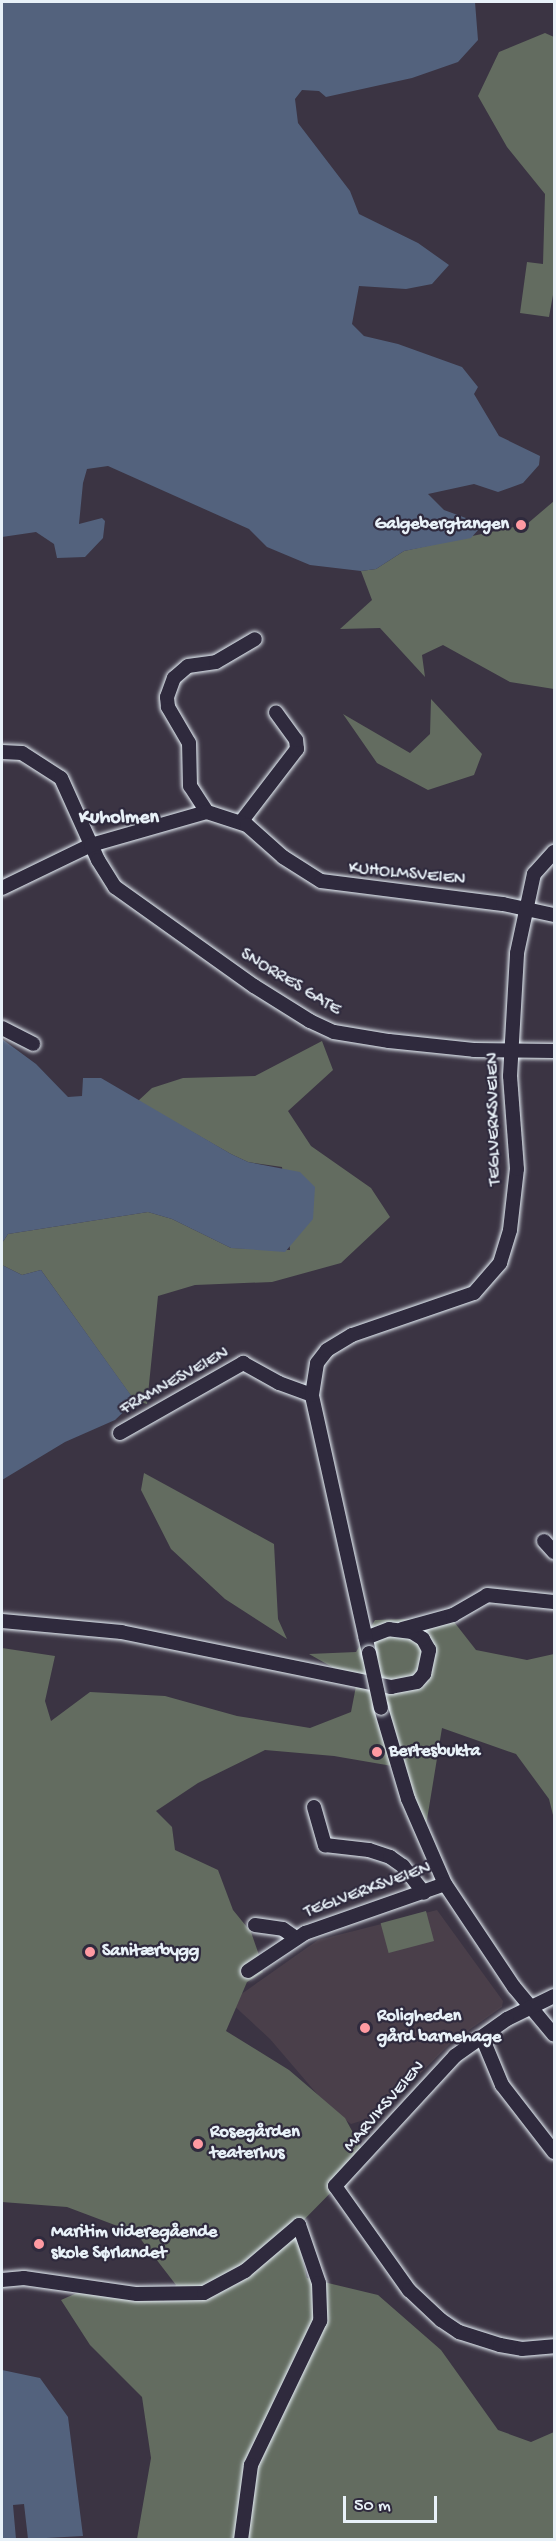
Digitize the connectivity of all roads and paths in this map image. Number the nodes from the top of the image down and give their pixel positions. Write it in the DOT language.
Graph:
graph roads {
  1 [pos="255,639"];
  2 [pos="276,711"];
  3 [pos="2,752"];
  4 [pos="207,812"];
  5 [pos="241,822"];
  6 [pos="91,845"];
  7 [pos="555,852"];
  8 [pos="2,888"];
  9 [pos="525,908"];
  10 [pos="555,915"];
  11 [pos="2,1028"];
  12 [pos="33,1044"];
  13 [pos="511,1050"];
  14 [pos="555,1051"];
  15 [pos="312,1395"];
  16 [pos="120,1433"];
  17 [pos="544,1542"];
  18 [pos="555,1552"];
  19 [pos="555,1602"];
  20 [pos="2,1621"];
  21 [pos="402,1629"];
  22 [pos="366,1638"];
  23 [pos="314,1807"];
  24 [pos="445,1884"];
  25 [pos="424,1893"];
  26 [pos="255,1925"];
  27 [pos="296,1938"];
  28 [pos="248,1971"];
  29 [pos="555,1996"];
  30 [pos="532,2008"];
  31 [pos="555,2035"];
  32 [pos="482,2037"];
  33 [pos="555,2152"];
  34 [pos="2,2280"];
  35 [pos="555,2346"];
  36 [pos="241,2540"];
  1 -- 4 [label="street"];
  2 -- 5 [label="street"];
  3 -- 6 [label="street"];
  4 -- 5 [label="street, KUHOLMSVEIEN"];
  4 -- 6 [label="street"];
  5 -- 9 [label="street, KUHOLMSVEIEN"];
  6 -- 8 [label="street"];
  6 -- 13 [label="street, SNORRES GATE"];
  7 -- 9 [label="street"];
  9 -- 10 [label="street, KUHOLMSVEIEN"];
  9 -- 13 [label="street, TEGLVERKSVEIEN"];
  11 -- 12 [label="street"];
  13 -- 14 [label="street, SNORRES GATE"];
  13 -- 15 [label="street, TEGLVERKSVEIEN"];
  15 -- 16 [label="street, FRAMNESVEIEN"];
  15 -- 22 [label="street, TEGLVERKSVEIEN"];
  17 -- 18 [label="street"];
  19 -- 21 [label="street"];
  20 -- 21 [label="street"];
  21 -- 22 [label="street"];
  22 -- 24 [label="street, TEGLVERKSVEIEN, bridge"];
  23 -- 25 [label="street"];
  24 -- 25 [label="street, TEGLVERKSVEIEN"];
  24 -- 30 [label="street"];
  25 -- 27 [label="street, TEGLVERKSVEIEN"];
  26 -- 27 [label="street"];
  27 -- 28 [label="street, TEGLVERKSVEIEN"];
  29 -- 30 [label="street, MARVIKSVEIEN"];
  30 -- 31 [label="street"];
  30 -- 32 [label="street, MARVIKSVEIEN"];
  32 -- 33 [label="street"];
  32 -- 35 [label="street, MARVIKSVEIEN"];
  34 -- 36 [label="street"];
}
